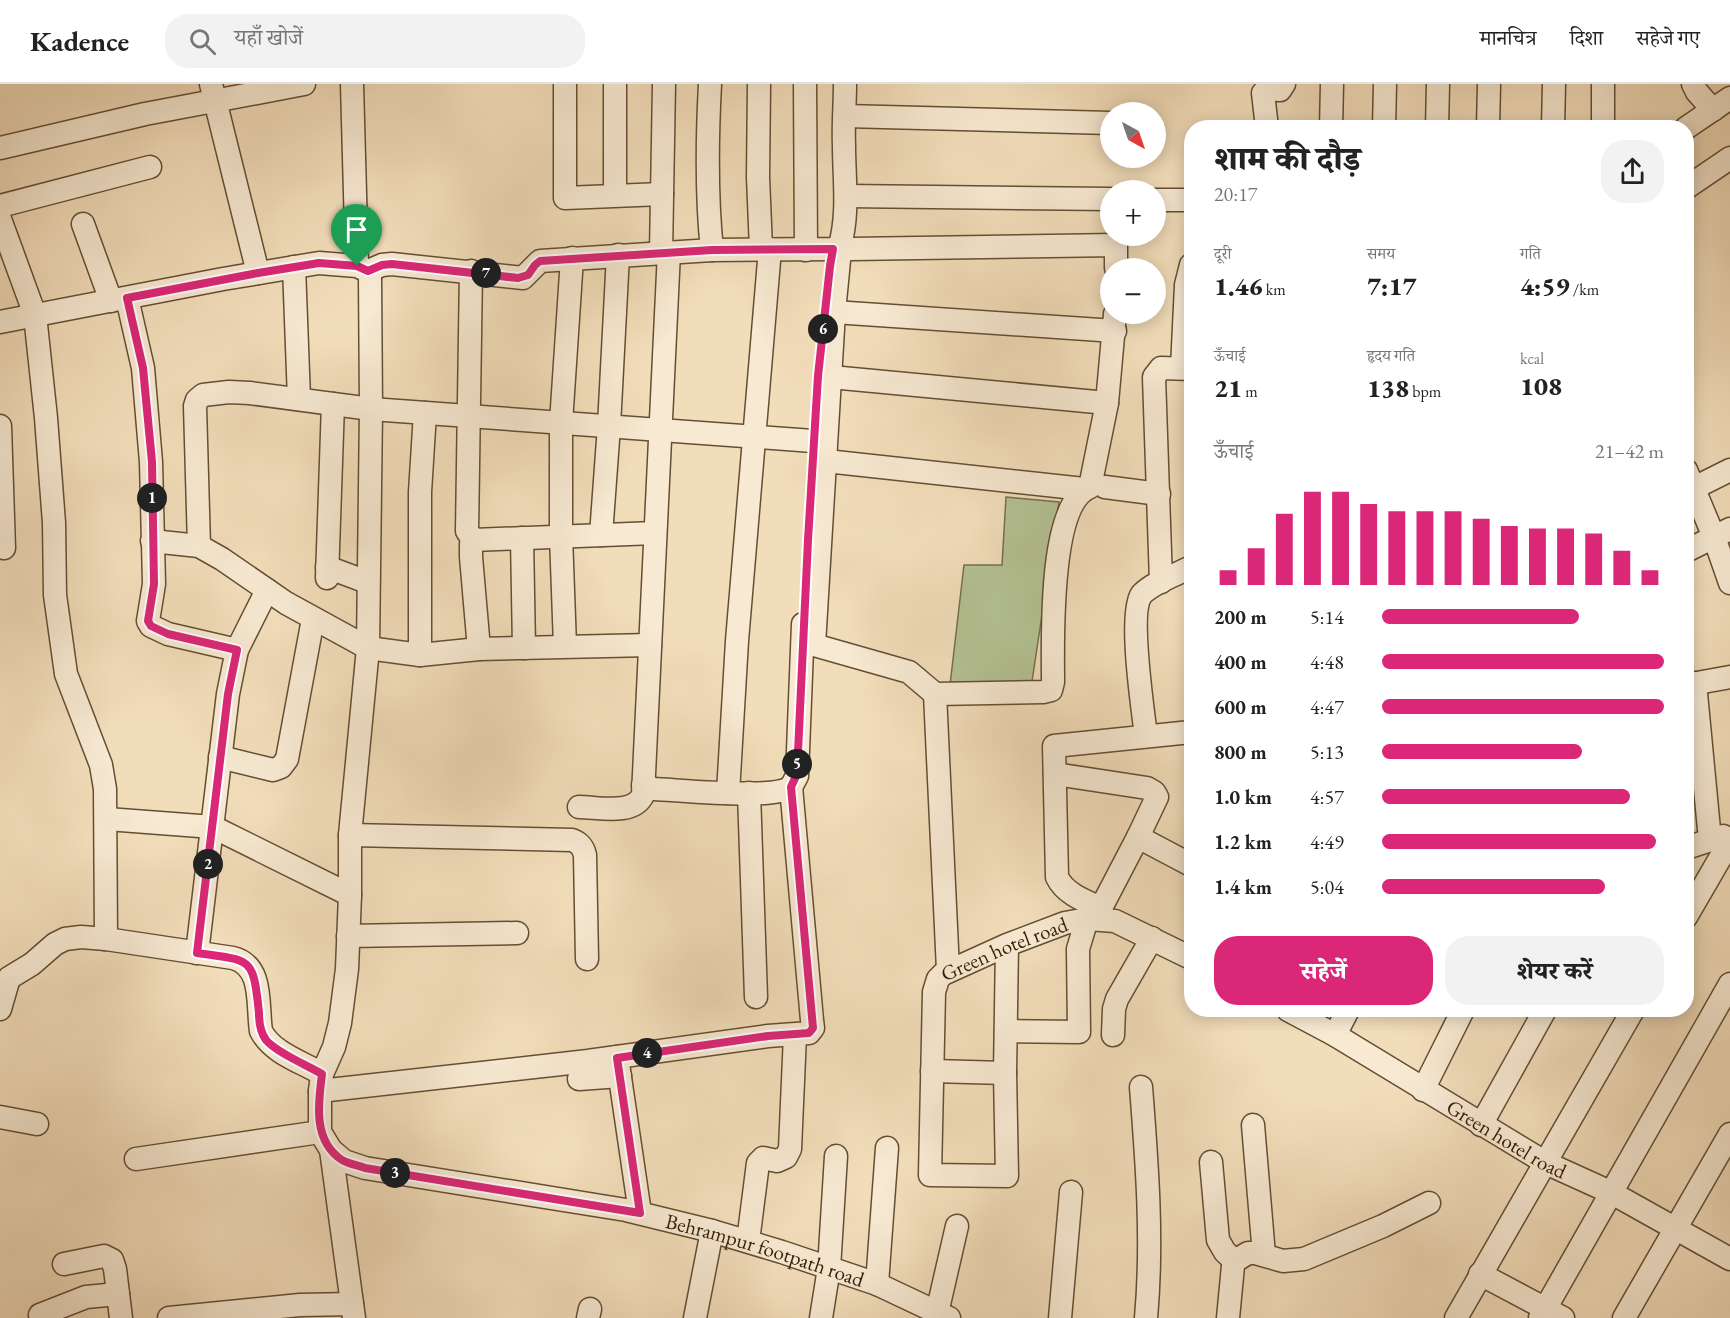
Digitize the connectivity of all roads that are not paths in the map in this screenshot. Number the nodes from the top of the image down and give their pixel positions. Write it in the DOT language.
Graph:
graph roads {
  1 [pos="304,84"];
  2 [pos="352,84"];
  3 [pos="565,84"];
  4 [pos="615,84"];
  5 [pos="664,84"];
  6 [pos="710,84"];
  7 [pos="759,84"];
  8 [pos="805,84"];
  9 [pos="846,84"];
  10 [pos="1284,84"];
  11 [pos="1332,84"];
  12 [pos="1385,84"];
  13 [pos="1438,84"];
  14 [pos="1489,84"];
  15 [pos="1554,84"];
  16 [pos="1603,84"];
  17 [pos="1693,84"];
  18 [pos="213,93"];
  19 [pos="1722,104"];
  20 [pos="845,116"];
  21 [pos="1266,120"];
  22 [pos="1332,120"];
  23 [pos="1384,120"];
  24 [pos="1437,120"];
  25 [pos="1488,120"];
  26 [pos="1553,120"];
  27 [pos="1603,120"];
  28 [pos="1100,123"];
  29 [pos="1694,123"];
  30 [pos="0,148"];
  31 [pos="1730,158"];
  32 [pos="150,167"];
  33 [pos="1694,183"];
  34 [pos="615,195"];
  35 [pos="662,195"];
  36 [pos="846,196"];
  37 [pos="1100,199"];
  38 [pos="1166,200"];
  39 [pos="1184,201"];
  40 [pos="0,206"];
  41 [pos="0,219"];
  42 [pos="82,224"];
  43 [pos="766,249"];
  44 [pos="833,249"];
  45 [pos="712,250"];
  46 [pos="806,250"];
  47 [pos="665,252"];
  48 [pos="618,255"];
  49 [pos="572,258"];
  50 [pos="1116,258"];
  51 [pos="294,267"];
  52 [pos="362,268"];
  53 [pos="471,271"];
  54 [pos="258,273"];
  55 [pos="119,300"];
  56 [pos="834,312"];
  57 [pos="36,315"];
  58 [pos="1100,321"];
  59 [pos="0,322"];
  60 [pos="1115,324"];
  61 [pos="1184,369"];
  62 [pos="831,377"];
  63 [pos="299,399"];
  64 [pos="1107,403"];
  65 [pos="333,404"];
  66 [pos="371,409"];
  67 [pos="425,413"];
  68 [pos="470,416"];
  69 [pos="561,423"];
  70 [pos="0,426"];
  71 [pos="609,426"];
  72 [pos="660,430"];
  73 [pos="754,437"];
  74 [pos="813,441"];
  75 [pos="826,461"];
  76 [pos="1730,470"];
  77 [pos="1694,481"];
  78 [pos="1094,488"];
  79 [pos="1694,491"];
  80 [pos="1159,494"];
  81 [pos="655,533"];
  82 [pos="1722,533"];
  83 [pos="601,535"];
  84 [pos="561,536"];
  85 [pos="522,538"];
  86 [pos="473,540"];
  87 [pos="152,541"];
  88 [pos="199,546"];
  89 [pos="1694,547"];
  90 [pos="4,548"];
  91 [pos="1184,570"];
  92 [pos="367,582"];
  93 [pos="1161,582"];
  94 [pos="1730,583"];
  95 [pos="267,590"];
  96 [pos="312,619"];
  97 [pos="650,645"];
  98 [pos="565,646"];
  99 [pos="368,648"];
  100 [pos="524,648"];
  101 [pos="479,649"];
  102 [pos="237,650"];
  103 [pos="420,655"];
  104 [pos="1730,677"];
  105 [pos="1694,683"];
  106 [pos="935,694"];
  107 [pos="1694,698"];
  108 [pos="1184,733"];
  109 [pos="1146,736"];
  110 [pos="220,757"];
  111 [pos="1055,774"];
  112 [pos="643,785"];
  113 [pos="791,787"];
  114 [pos="738,793"];
  115 [pos="579,807"];
  116 [pos="107,819"];
  117 [pos="213,827"];
  118 [pos="350,835"];
  119 [pos="1138,837"];
  120 [pos="1723,838"];
  121 [pos="1694,846"];
  122 [pos="1184,861"];
  123 [pos="350,895"];
  124 [pos="1694,900"];
  125 [pos="1096,915"];
  126 [pos="517,933"];
  127 [pos="348,936"];
  128 [pos="1152,938"];
  129 [pos="106,939"];
  130 [pos="1006,945"];
  131 [pos="197,953"];
  132 [pos="1184,954"];
  133 [pos="587,959"];
  134 [pos="948,970"];
  135 [pos="1730,984"];
  136 [pos="756,997"];
  137 [pos="0,1009"];
  138 [pos="1301,1017"];
  139 [pos="1344,1017"];
  140 [pos="1459,1017"];
  141 [pos="1541,1017"];
  142 [pos="1629,1017"];
  143 [pos="1006,1031"];
  144 [pos="795,1035"];
  145 [pos="1113,1035"];
  146 [pos="1335,1035"];
  147 [pos="618,1067"];
  148 [pos="932,1071"];
  149 [pos="1005,1073"];
  150 [pos="579,1079"];
  151 [pos="321,1082"];
  152 [pos="1141,1087"];
  153 [pos="1423,1089"];
  154 [pos="0,1117"];
  155 [pos="37,1124"];
  156 [pos="1253,1125"];
  157 [pos="1481,1125"];
  158 [pos="1730,1134"];
  159 [pos="325,1141"];
  160 [pos="887,1148"];
  161 [pos="836,1156"];
  162 [pos="136,1159"];
  163 [pos="1211,1162"];
  164 [pos="1546,1163"];
  165 [pos="1071,1192"];
  166 [pos="1611,1192"];
  167 [pos="1429,1203"];
  168 [pos="640,1213"];
  169 [pos="957,1226"];
  170 [pos="1677,1229"];
  171 [pos="712,1231"];
  172 [pos="748,1242"];
  173 [pos="1264,1255"];
  174 [pos="1730,1259"];
  175 [pos="1235,1261"];
  176 [pos="64,1264"];
  177 [pos="829,1268"];
  178 [pos="1480,1274"];
  179 [pos="877,1284"];
  180 [pos="118,1294"];
  181 [pos="353,1311"];
  182 [pos="40,1315"];
  183 [pos="943,1315"];
  184 [pos="1550,1315"];
  185 [pos="175,1317"];
  186 [pos="121,1318"];
  187 [pos="695,1318"];
  188 [pos="821,1318"];
  189 [pos="1060,1318"];
  190 [pos="1146,1318"];
  191 [pos="1228,1318"];
  192 [pos="1456,1318"];
  193 [pos="1624,1318"];
  1 -- 18 [label="street"];
  2 -- 52 [label="street"];
  3 -- 34 [label="street"];
  4 -- 34 [label="street"];
  5 -- 35 [label="street"];
  6 -- 45 [label="street"];
  7 -- 43 [label="street"];
  8 -- 46 [label="street"];
  9 -- 20 [label="street"];
  10 -- 21 [label="street"];
  11 -- 22 [label="street"];
  12 -- 23 [label="street"];
  13 -- 24 [label="street"];
  14 -- 25 [label="street"];
  15 -- 26 [label="street"];
  16 -- 27 [label="street"];
  17 -- 19 [label="street"];
  18 -- 30 [label="street"];
  18 -- 54 [label="street"];
  19 -- 29 [label="street"];
  20 -- 28 [label="street"];
  20 -- 36 [label="street"];
  31 -- 33 [label="street"];
  32 -- 40 [label="street"];
  34 -- 35 [label="street"];
  35 -- 47 [label="street"];
  36 -- 37 [label="street"];
  36 -- 44 [label="street"];
  38 -- 39 [label="street"];
  41 -- 57 [label="street"];
  42 -- 55 [label="street"];
  43 -- 45 [label="street"];
  43 -- 46 [label="street"];
  43 -- 73 [label="street"];
  44 -- 46 [label="street"];
  44 -- 74 [label="street"];
  45 -- 47 [label="street"];
  47 -- 48 [label="street"];
  47 -- 72 [label="street"];
  48 -- 49 [label="street"];
  48 -- 71 [label="street"];
  49 -- 53 [label="street"];
  49 -- 69 [label="street"];
  50 -- 56 [label="street"];
  51 -- 52 [label="street"];
  51 -- 54 [label="street"];
  51 -- 63 [label="street"];
  52 -- 53 [label="street"];
  52 -- 66 [label="street"];
  53 -- 68 [label="street"];
  54 -- 55 [label="street"];
  55 -- 57 [label="street"];
  55 -- 87 [label="street"];
  56 -- 58 [label="street"];
  56 -- 62 [label="street"];
  57 -- 59 [label="street"];
  57 -- 116 [label="street"];
  60 -- 64 [label="street"];
  61 -- 80 [label="street"];
  62 -- 64 [label="street"];
  62 -- 75 [label="street"];
  63 -- 65 [label="street"];
  63 -- 88 [label="street"];
  64 -- 78 [label="street"];
  65 -- 66 [label="street"];
  65 -- 92 [label="street"];
  66 -- 67 [label="street"];
  66 -- 92 [label="street"];
  67 -- 68 [label="street"];
  67 -- 103 [label="street"];
  68 -- 69 [label="street"];
  68 -- 86 [label="street"];
  69 -- 71 [label="street"];
  69 -- 84 [label="street"];
  70 -- 90 [label="street"];
  71 -- 72 [label="street"];
  71 -- 83 [label="street"];
  72 -- 73 [label="street"];
  72 -- 81 [label="street"];
  73 -- 74 [label="street"];
  73 -- 114 [label="street"];
  74 -- 113 [label="street"];
  75 -- 78 [label="street"];
  75 -- 106 [label="street"];
  76 -- 77 [label="street"];
  78 -- 80 [label="street"];
  78 -- 106 [label="street"];
  79 -- 82 [label="street"];
  80 -- 93 [label="street"];
  81 -- 83 [label="street"];
  81 -- 97 [label="street"];
  82 -- 89 [label="street"];
  82 -- 94 [label="street"];
  83 -- 84 [label="street"];
  84 -- 85 [label="street"];
  84 -- 98 [label="street"];
  85 -- 86 [label="street"];
  85 -- 100 [label="street"];
  86 -- 101 [label="street"];
  87 -- 88 [label="street"];
  87 -- 102 [label="street"];
  88 -- 95 [label="street"];
  91 -- 93 [label="street"];
  92 -- 99 [label="street"];
  93 -- 109 [label="street"];
  95 -- 96 [label="street"];
  95 -- 102 [label="street"];
  96 -- 99 [label="street"];
  96 -- 110 [label="street"];
  97 -- 98 [label="street"];
  97 -- 112 [label="street"];
  98 -- 100 [label="street"];
  99 -- 103 [label="street"];
  99 -- 118 [label="street"];
  100 -- 101 [label="street"];
  101 -- 103 [label="street"];
  102 -- 110 [label="street"];
  104 -- 105 [label="street"];
  106 -- 134 [label="street"];
  107 -- 120 [label="street"];
  108 -- 109 [label="street"];
  109 -- 111 [label="street"];
  110 -- 117 [label="street"];
  111 -- 119 [label="street"];
  111 -- 125 [label="street"];
  112 -- 114 [label="street"];
  112 -- 115 [label="street"];
  113 -- 114 [label="street"];
  113 -- 144 [label="street"];
  114 -- 136 [label="street"];
  116 -- 117 [label="street"];
  116 -- 129 [label="street"];
  117 -- 123 [label="street"];
  117 -- 131 [label="street"];
  118 -- 123 [label="street"];
  118 -- 133 [label="street"];
  119 -- 122 [label="street"];
  119 -- 125 [label="street"];
  120 -- 121 [label="street"];
  120 -- 124 [label="street"];
  123 -- 127 [label="street"];
  125 -- 128 [label="street, Green hotel road"];
  125 -- 130 [label="street, Green hotel road"];
  125 -- 143 [label="street"];
  126 -- 127 [label="street"];
  127 -- 151 [label="street"];
  128 -- 132 [label="street, Green hotel road"];
  128 -- 145 [label="street"];
  129 -- 131 [label="street"];
  129 -- 137 [label="street"];
  130 -- 134 [label="street, Green hotel road"];
  130 -- 143 [label="street"];
  131 -- 151 [label="street"];
  134 -- 148 [label="street, Green hotel road"];
  135 -- 166 [label="street"];
  138 -- 146 [label="street, Green hotel road"];
  139 -- 146 [label="street"];
  140 -- 153 [label="street"];
  141 -- 157 [label="street"];
  142 -- 164 [label="street"];
  143 -- 149 [label="street"];
  144 -- 147 [label="street"];
  144 -- 172 [label="street"];
  146 -- 153 [label="street, Green hotel road"];
  147 -- 150 [label="street"];
  147 -- 151 [label="street"];
  147 -- 168 [label="street"];
  148 -- 149 [label="street"];
  148 -- 149 [label="street, Green hotel road"];
  151 -- 159 [label="street"];
  152 -- 190 [label="street"];
  153 -- 157 [label="street, Green hotel road"];
  154 -- 155 [label="street"];
  156 -- 173 [label="street"];
  157 -- 164 [label="street, Green hotel road"];
  158 -- 170 [label="street"];
  159 -- 162 [label="street"];
  159 -- 168 [label="street, Behrampur footpath road"];
  159 -- 181 [label="street"];
  160 -- 179 [label="street"];
  161 -- 177 [label="street"];
  163 -- 175 [label="street"];
  164 -- 166 [label="street, Green hotel road"];
  164 -- 178 [label="street"];
  165 -- 189 [label="street"];
  166 -- 170 [label="street, Green hotel road"];
  166 -- 184 [label="street"];
  167 -- 173 [label="street"];
  168 -- 171 [label="street, Behrampur footpath road"];
  169 -- 183 [label="street"];
  170 -- 174 [label="street, Green hotel road"];
  170 -- 193 [label="street"];
  171 -- 172 [label="street, Behrampur footpath road"];
  171 -- 187 [label="street"];
  172 -- 177 [label="street, Behrampur footpath road"];
  173 -- 175 [label="street"];
  175 -- 191 [label="street"];
  176 -- 180 [label="street"];
  177 -- 179 [label="street, Behrampur footpath road"];
  177 -- 188 [label="street"];
  178 -- 184 [label="street"];
  178 -- 192 [label="street"];
  179 -- 183 [label="street, Behrampur footpath road"];
  180 -- 182 [label="street"];
  180 -- 186 [label="street"];
  181 -- 185 [label="street"];
}
